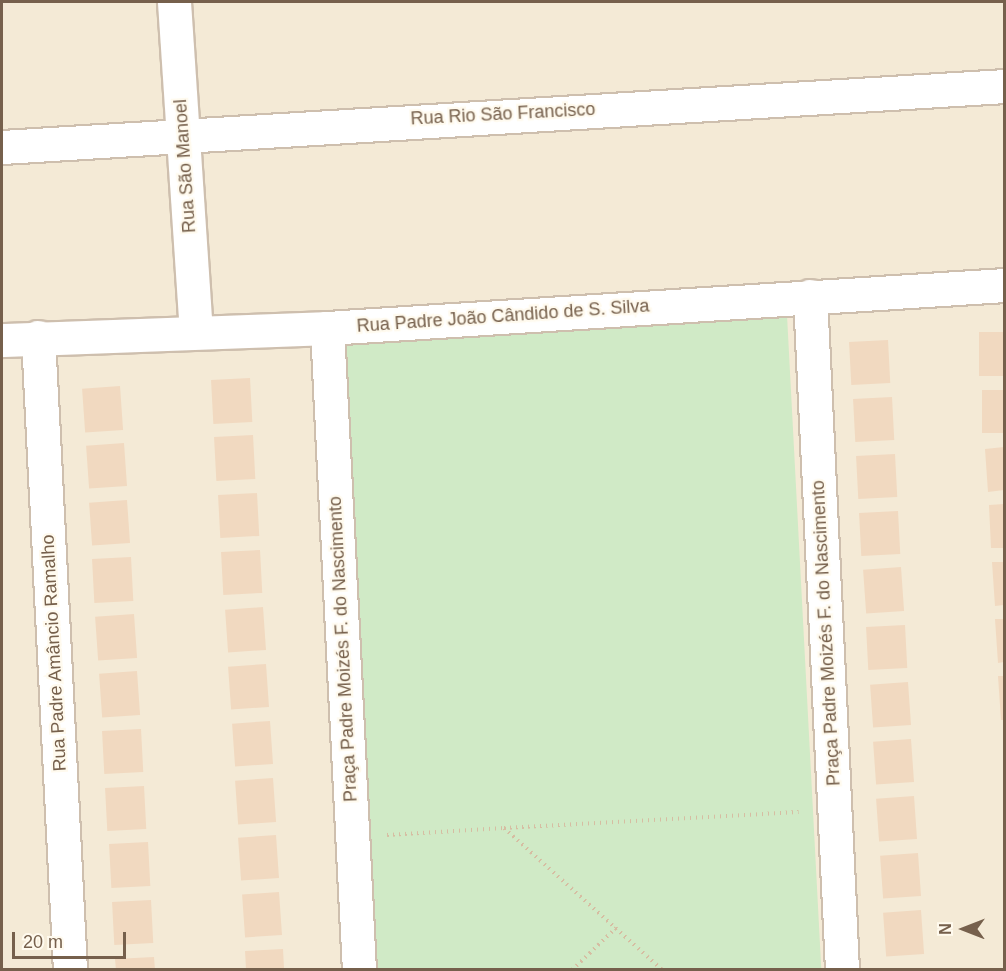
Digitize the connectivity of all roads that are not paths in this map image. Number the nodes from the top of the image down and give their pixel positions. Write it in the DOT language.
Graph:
graph roads {
  1 [pos="174,2"];
  2 [pos="1005,86"];
  3 [pos="183,134"];
  4 [pos="2,147"];
  5 [pos="1005,285"];
  6 [pos="810,296"];
  7 [pos="327,328"];
  8 [pos="196,330"];
  9 [pos="38,337"];
  10 [pos="2,339"];
  11 [pos="70,969"];
  12 [pos="359,969"];
  13 [pos="842,969"];
  1 -- 3 [label="street, Rua São Manoel"];
  2 -- 3 [label="street, Rua Rio São Francisco"];
  3 -- 4 [label="street, Rua Rio São Francisco"];
  3 -- 8 [label="street, Rua São Manoel"];
  5 -- 6 [label="street, Rua Padre João Cândido de S. Silva"];
  6 -- 7 [label="street, Rua Padre João Cândido de S. Silva"];
  6 -- 13 [label="street, Praça Padre Moizés F. do Nascimento"];
  7 -- 8 [label="street, Rua Padre João Cândido de S. Silva"];
  7 -- 12 [label="street, Praça Padre Moizés F. do Nascimento"];
  8 -- 9 [label="street, Rua Padre João Cândido de S. Silva"];
  9 -- 10 [label="street, Rua Padre João Cândido de S. Silva"];
  9 -- 11 [label="street, Rua Padre Amâncio Ramalho"];
}
